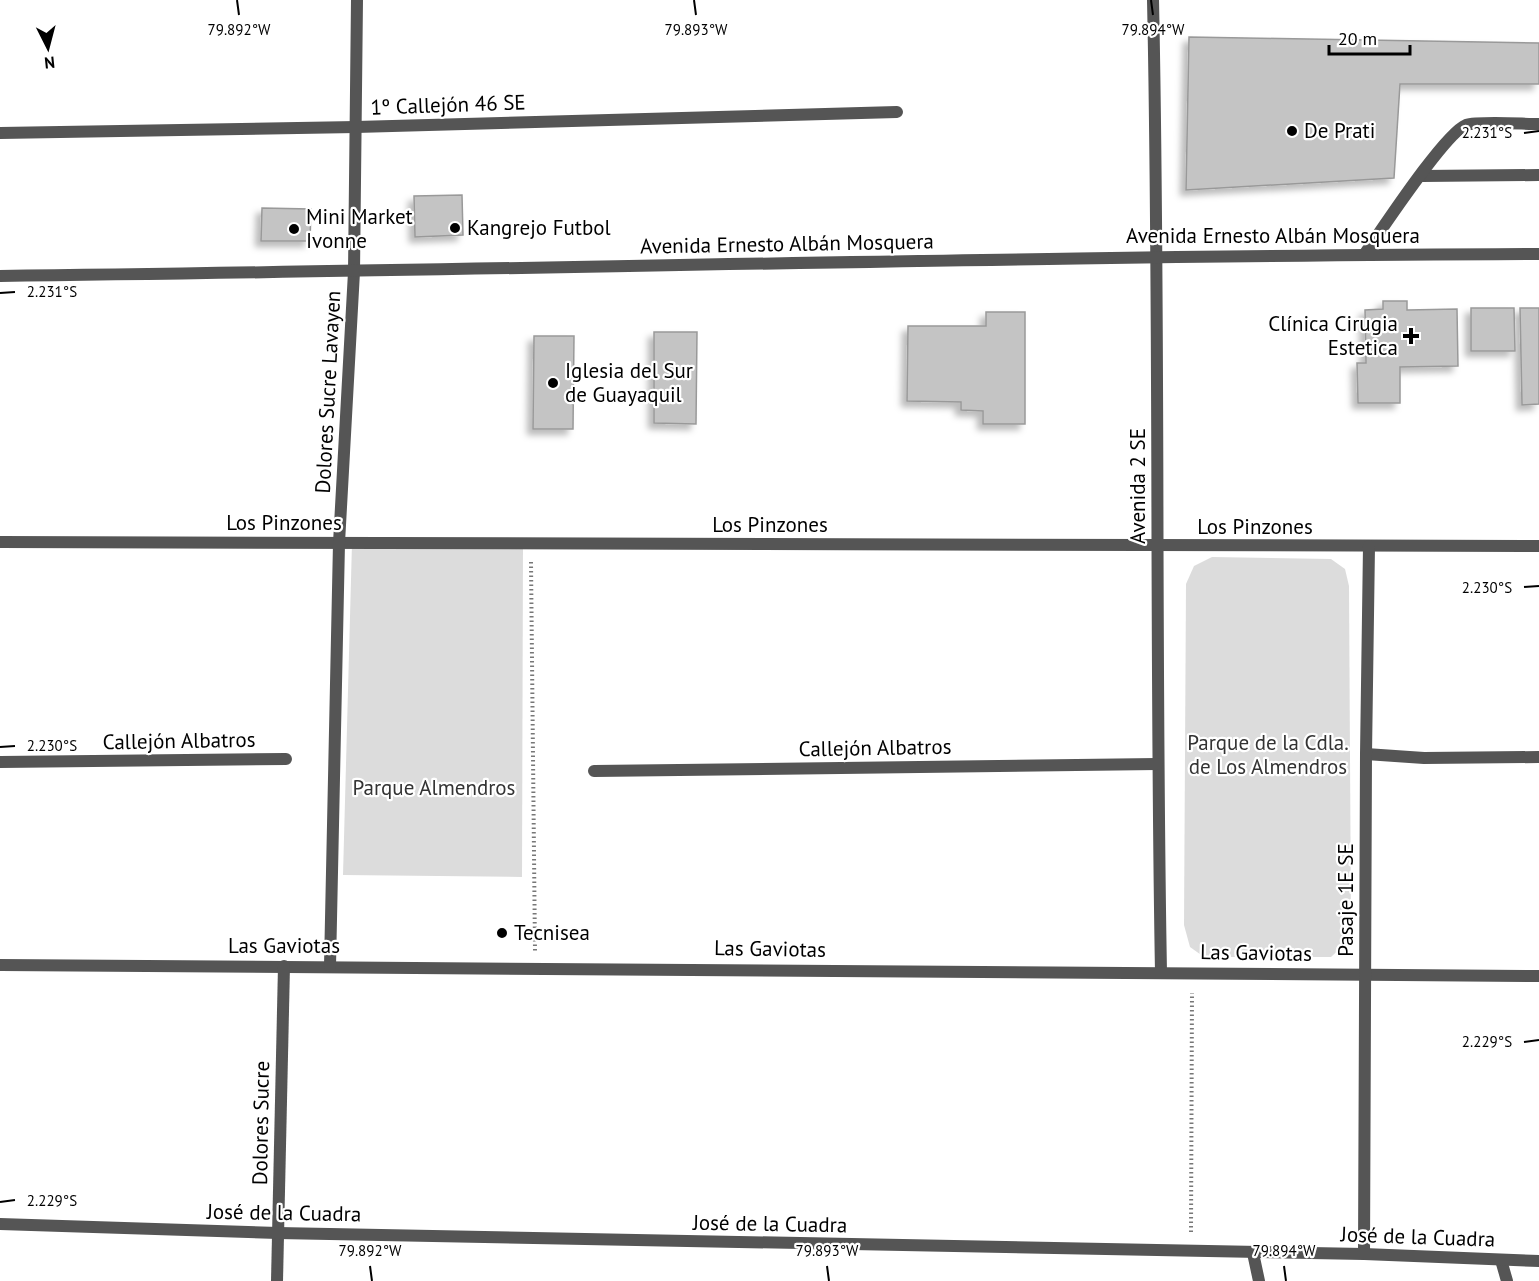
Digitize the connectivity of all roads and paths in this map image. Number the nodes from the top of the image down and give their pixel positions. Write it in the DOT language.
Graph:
graph roads {
  1 [pos="357,0"];
  2 [pos="1153,0"];
  3 [pos="897,112"];
  4 [pos="1539,124"];
  5 [pos="356,127"];
  6 [pos="0,133"];
  7 [pos="1539,175"];
  8 [pos="1422,176"];
  9 [pos="1539,254"];
  10 [pos="1364,255"];
  11 [pos="1158,256"];
  12 [pos="354,272"];
  13 [pos="0,276"];
  14 [pos="0,542"];
  15 [pos="339,543"];
  16 [pos="531,544"];
  17 [pos="1157,546"];
  18 [pos="1370,546"];
  19 [pos="1539,546"];
  20 [pos="1366,754"];
  21 [pos="1539,757"];
  22 [pos="286,759"];
  23 [pos="0,762"];
  24 [pos="1157,764"];
  25 [pos="594,771"];
  26 [pos="0,965"];
  27 [pos="284,966"];
  28 [pos="330,966"];
  29 [pos="535,967"];
  30 [pos="1161,972"];
  31 [pos="1192,972"];
  32 [pos="1366,974"];
  33 [pos="1539,976"];
  34 [pos="0,1224"];
  35 [pos="278,1233"];
  36 [pos="1191,1252"];
  37 [pos="1253,1253"];
  38 [pos="1364,1254"];
  39 [pos="1501,1260"];
  40 [pos="1539,1261"];
  41 [pos="277,1281"];
  42 [pos="1259,1281"];
  43 [pos="1508,1281"];
  1 -- 5 [label="street, Dolores Sucre Lavayen"];
  2 -- 11 [label="street, Avenida 2 SE"];
  3 -- 5 [label="street, 1º Callejón 46 SE"];
  4 -- 8 [label="street"];
  5 -- 6 [label="street, 1º Callejón 46 SE"];
  5 -- 12 [label="street, Dolores Sucre Lavayen"];
  7 -- 8 [label="street"];
  8 -- 10 [label="street"];
  9 -- 10 [label="street, Avenida Ernesto Albán Mosquera"];
  10 -- 11 [label="street, Avenida Ernesto Albán Mosquera"];
  11 -- 12 [label="street, Avenida Ernesto Albán Mosquera"];
  11 -- 17 [label="street, Avenida 2 SE"];
  12 -- 13 [label="street, Avenida Ernesto Albán Mosquera"];
  12 -- 15 [label="street, Dolores Sucre Lavayen"];
  14 -- 15 [label="street, Los Pinzones"];
  15 -- 16 [label="street, Los Pinzones"];
  15 -- 28 [label="street, Dolores Sucre Lavayen"];
  16 -- 17 [label="street, Los Pinzones"];
  16 -- 29 [label="path"];
  17 -- 18 [label="street, Los Pinzones"];
  17 -- 24 [label="street, Avenida 2 SE"];
  18 -- 19 [label="street, Los Pinzones"];
  18 -- 20 [label="street, Pasaje 1E SE"];
  20 -- 21 [label="street"];
  20 -- 32 [label="street, Pasaje 1E SE"];
  22 -- 23 [label="street, Callejón Albatros"];
  24 -- 25 [label="street, Callejón Albatros"];
  24 -- 30 [label="street, Avenida 2 SE"];
  26 -- 27 [label="street, Las Gaviotas"];
  27 -- 28 [label="street, Las Gaviotas"];
  27 -- 35 [label="street, Dolores Sucre"];
  28 -- 29 [label="street, Las Gaviotas"];
  29 -- 30 [label="street, Las Gaviotas"];
  30 -- 31 [label="street, Las Gaviotas"];
  31 -- 32 [label="street, Las Gaviotas"];
  31 -- 36 [label="path"];
  32 -- 33 [label="street, Las Gaviotas"];
  32 -- 38 [label="street, Pasaje 1E SE"];
  34 -- 35 [label="street, José de la Cuadra"];
  35 -- 36 [label="street, José de la Cuadra"];
  35 -- 41 [label="street, Dolores Sucre"];
  36 -- 37 [label="street, José de la Cuadra"];
  37 -- 38 [label="street, José de la Cuadra"];
  37 -- 42 [label="street"];
  38 -- 39 [label="street, José de la Cuadra"];
  39 -- 40 [label="street, José de la Cuadra"];
  39 -- 43 [label="street"];
}
